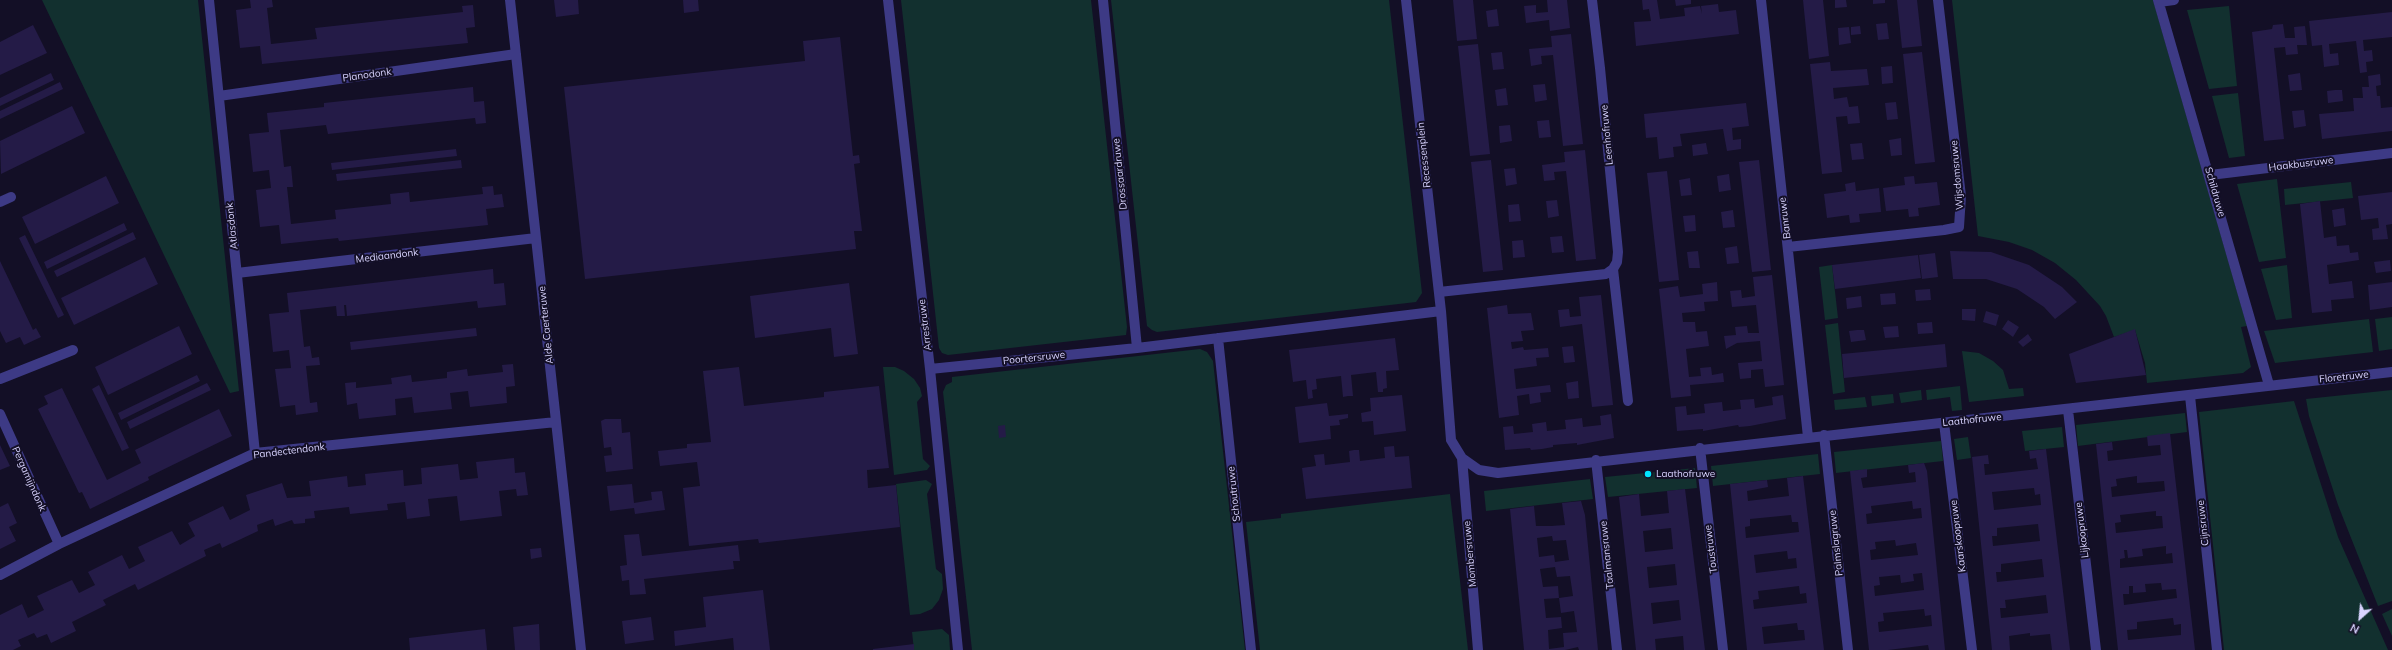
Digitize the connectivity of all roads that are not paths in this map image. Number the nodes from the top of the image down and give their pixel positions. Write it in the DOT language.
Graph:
graph roads {
  1 [pos="209,0"];
  2 [pos="510,0"];
  3 [pos="888,0"];
  4 [pos="1103,0"];
  5 [pos="1406,0"];
  6 [pos="1592,0"];
  7 [pos="1761,0"];
  8 [pos="1938,0"];
  9 [pos="2174,0"];
  10 [pos="2158,1"];
  11 [pos="516,54"];
  12 [pos="219,96"];
  13 [pos="2392,153"];
  14 [pos="2210,175"];
  15 [pos="11,197"];
  16 [pos="0,202"];
  17 [pos="536,238"];
  18 [pos="1788,247"];
  19 [pos="1613,269"];
  20 [pos="237,273"];
  21 [pos="1439,292"];
  22 [pos="1441,311"];
  23 [pos="1218,338"];
  24 [pos="1137,348"];
  25 [pos="73,350"];
  26 [pos="930,370"];
  27 [pos="2392,372"];
  28 [pos="0,379"];
  29 [pos="2295,382"];
  30 [pos="2269,385"];
  31 [pos="2190,396"];
  32 [pos="1628,401"];
  33 [pos="2068,410"];
  34 [pos="0,414"];
  35 [pos="556,422"];
  36 [pos="1944,423"];
  37 [pos="1824,435"];
  38 [pos="1808,436"];
  39 [pos="1700,448"];
  40 [pos="255,453"];
  41 [pos="1462,458"];
  42 [pos="1596,460"];
  43 [pos="59,544"];
  44 [pos="0,575"];
  45 [pos="581,650"];
  46 [pos="958,650"];
  47 [pos="1251,650"];
  48 [pos="1478,650"];
  49 [pos="1617,650"];
  50 [pos="1723,650"];
  51 [pos="1848,650"];
  52 [pos="1972,650"];
  53 [pos="2096,650"];
  54 [pos="2217,650"];
  1 -- 12 [label="street, Atlasdonk"];
  2 -- 11 [label="street, Alde Caerteruwe"];
  3 -- 26 [label="street, Arrestruwe"];
  4 -- 24 [label="street, Drossaardruwe"];
  5 -- 21 [label="street, Recessenplein"];
  6 -- 19 [label="street, Leenhofruwe"];
  7 -- 18 [label="street, Banruwe"];
  8 -- 18 [label="street, Wijsdomsruwe"];
  9 -- 10 [label="street"];
  10 -- 14 [label="street, Schildruwe"];
  11 -- 12 [label="street, Planodonk"];
  11 -- 17 [label="street, Alde Caerteruwe"];
  12 -- 20 [label="street, Atlasdonk"];
  13 -- 14 [label="street, Haakbusruwe"];
  14 -- 30 [label="street, Schildruwe"];
  15 -- 16 [label="street"];
  17 -- 20 [label="street, Mediaandonk"];
  17 -- 35 [label="street, Alde Caerteruwe"];
  18 -- 38 [label="street, Banruwe"];
  19 -- 21 [label="street"];
  19 -- 32 [label="street, Leenhofruwe"];
  20 -- 40 [label="street, Atlasdonk"];
  21 -- 22 [label="street, Recessenplein"];
  22 -- 23 [label="street"];
  22 -- 41 [label="street, Recessenplein"];
  23 -- 24 [label="street"];
  23 -- 47 [label="street, Schoutruwe"];
  24 -- 26 [label="street, Poortersruwe"];
  25 -- 28 [label="street"];
  26 -- 46 [label="street, Arrestruwe"];
  27 -- 29 [label="street, Floretruwe"];
  29 -- 30 [label="street, Laathofruwe"];
  30 -- 31 [label="street, Laathofruwe"];
  31 -- 33 [label="street, Laathofruwe"];
  31 -- 54 [label="street, Cijnsruwe"];
  33 -- 36 [label="street, Laathofruwe"];
  33 -- 53 [label="street, Lijkoopruwe"];
  34 -- 43 [label="street, Pergamijndonk"];
  35 -- 40 [label="street, Pandectendonk"];
  35 -- 45 [label="street, Alde Caerteruwe"];
  36 -- 37 [label="street, Laathofruwe"];
  36 -- 52 [label="street, Kaarskoopruwe"];
  37 -- 38 [label="street, Laathofruwe"];
  37 -- 51 [label="street, Palmslagruwe"];
  38 -- 39 [label="street, Laathofruwe"];
  39 -- 42 [label="street, Laathofruwe"];
  39 -- 50 [label="street, Toustruwe"];
  40 -- 43 [label="street, Pandectendonk"];
  41 -- 42 [label="street, Laathofruwe"];
  41 -- 48 [label="street, Mombersruwe"];
  42 -- 49 [label="street, Taalmansruwe"];
  43 -- 44 [label="street, Pandectendonk"];
}
